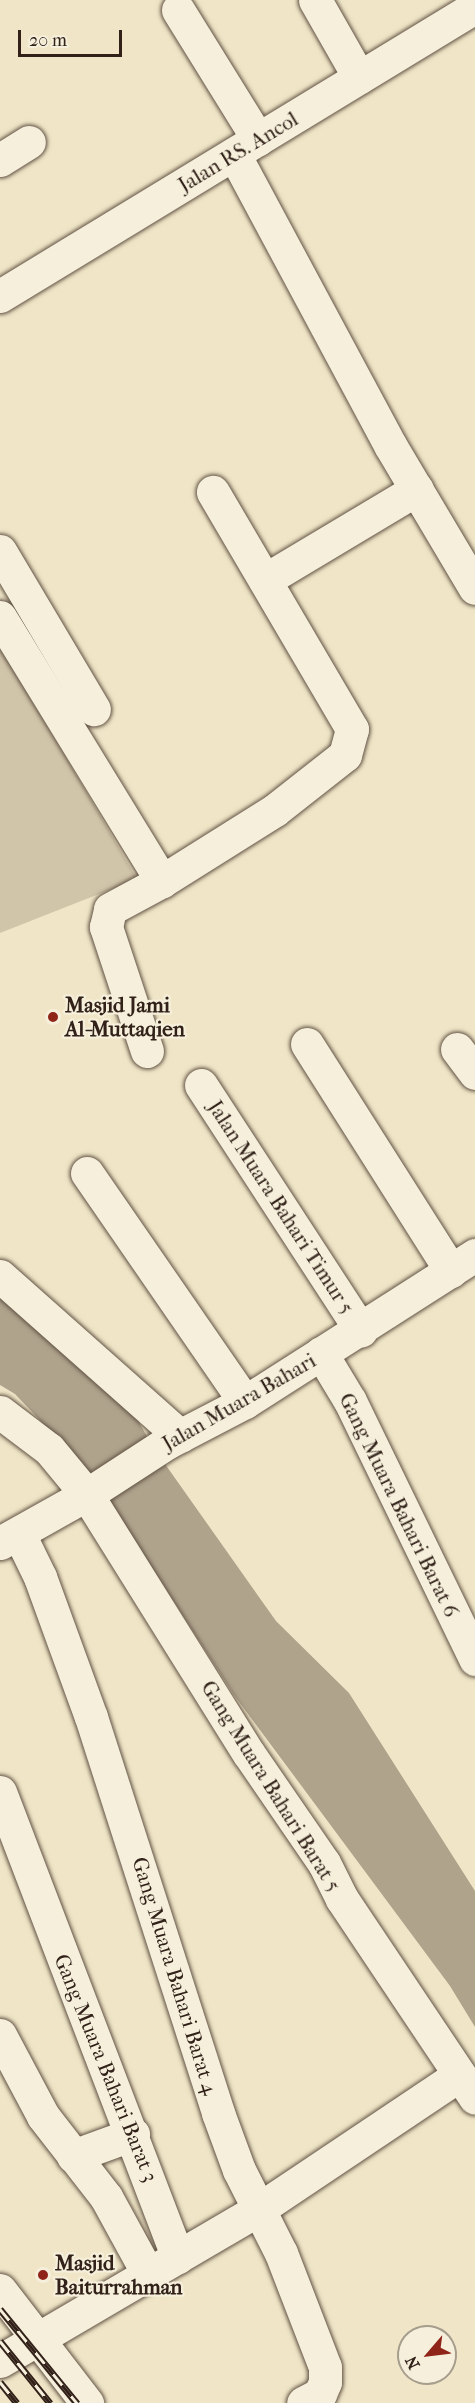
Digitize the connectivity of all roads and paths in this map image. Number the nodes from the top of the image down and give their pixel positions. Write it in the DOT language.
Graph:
graph roads {
  1 [pos="315,0"];
  2 [pos="475,7"];
  3 [pos="178,10"];
  4 [pos="359,77"];
  5 [pos="29,142"];
  6 [pos="246,147"];
  7 [pos="0,160"];
  8 [pos="0,296"];
  9 [pos="417,489"];
  10 [pos="213,492"];
  11 [pos="464,546"];
  12 [pos="0,551"];
  13 [pos="265,580"];
  14 [pos="475,588"];
  15 [pos="0,616"];
  16 [pos="94,709"];
  17 [pos="162,881"];
  18 [pos="307,1044"];
  19 [pos="147,1051"];
  20 [pos="201,1085"];
  21 [pos="87,1173"];
  22 [pos="463,1263"];
  23 [pos="0,1276"];
  24 [pos="361,1330"];
  25 [pos="321,1353"];
  26 [pos="245,1401"];
  27 [pos="0,1412"];
  28 [pos="174,1439"];
  29 [pos="89,1494"];
  30 [pos="10,1540"];
  31 [pos="474,1653"];
  32 [pos="0,1792"];
  33 [pos="0,2035"];
  34 [pos="467,2086"];
  35 [pos="133,2134"];
  36 [pos="73,2156"];
  37 [pos="259,2209"];
  38 [pos="178,2257"];
  39 [pos="147,2272"];
  40 [pos="0,2290"];
  41 [pos="38,2339"];
  42 [pos="0,2361"];
  43 [pos="87,2403"];
  44 [pos="303,2403"];
  1 -- 4 [label="street"];
  2 -- 4 [label="street, Jalan RS. Ancol"];
  3 -- 6 [label="street"];
  4 -- 6 [label="street, Jalan RS. Ancol"];
  5 -- 7 [label="street"];
  6 -- 8 [label="street, Jalan RS. Ancol"];
  6 -- 9 [label="street"];
  9 -- 11 [label="street"];
  9 -- 13 [label="street"];
  10 -- 13 [label="street"];
  11 -- 14 [label="street"];
  12 -- 16 [label="street"];
  13 -- 17 [label="street"];
  15 -- 17 [label="street"];
  17 -- 19 [label="street"];
  18 -- 22 [label="street"];
  20 -- 24 [label="street, Jalan Muara Bahari Timur 5"];
  21 -- 26 [label="street"];
  22 -- 24 [label="street, Jalan Muara Bahari"];
  23 -- 28 [label="street"];
  24 -- 25 [label="street, Jalan Muara Bahari"];
  25 -- 26 [label="street, Jalan Muara Bahari"];
  25 -- 31 [label="street, Gang Muara Bahari Barat 6"];
  26 -- 28 [label="street, Jalan Muara Bahari"];
  27 -- 29 [label="street, Gang Muara Bahari Barat 5"];
  28 -- 29 [label="street, Jalan Muara Bahari"];
  29 -- 30 [label="street, Jalan Muara Bahari"];
  29 -- 34 [label="street, Gang Muara Bahari Barat 5"];
  30 -- 37 [label="street, Gang Muara Bahari Barat 4"];
  32 -- 35 [label="street, Gang Muara Bahari Barat 3"];
  33 -- 36 [label="street"];
  34 -- 37 [label="street"];
  35 -- 36 [label="street"];
  35 -- 38 [label="street, Gang Muara Bahari Barat 3"];
  36 -- 39 [label="street"];
  37 -- 38 [label="street"];
  37 -- 44 [label="street, Gang Muara Bahari Barat 4"];
  38 -- 39 [label="street"];
  39 -- 41 [label="street"];
  40 -- 41 [label="street"];
  41 -- 42 [label="street"];
  41 -- 43 [label="street"];
}
